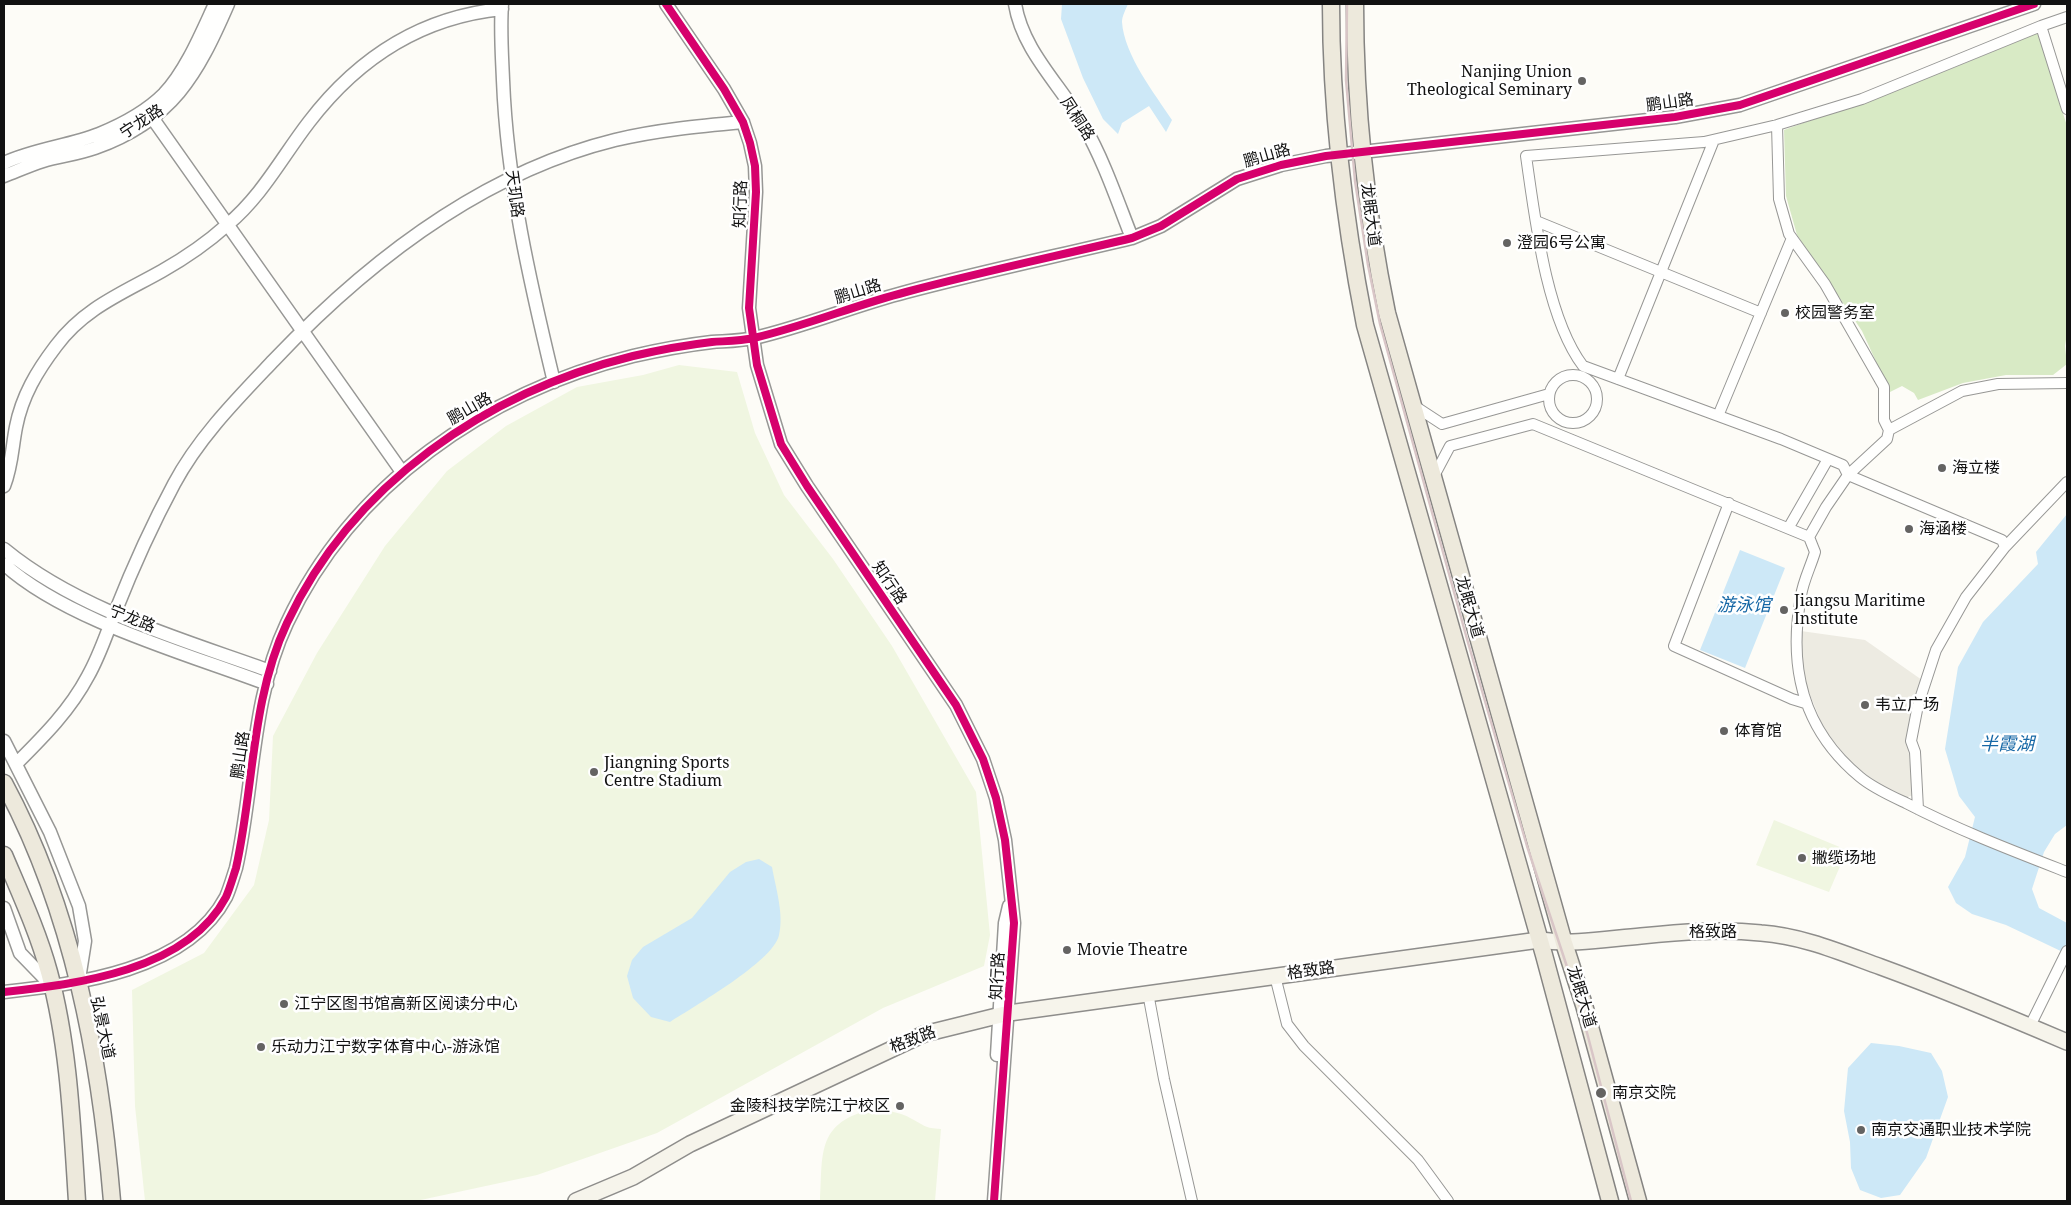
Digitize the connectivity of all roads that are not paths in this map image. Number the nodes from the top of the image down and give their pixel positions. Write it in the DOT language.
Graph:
graph roads {
  1 [pos="215,4"];
  2 [pos="228,4"];
  3 [pos="666,4"];
  4 [pos="1015,4"];
  5 [pos="1331,4"];
  6 [pos="1355,4"];
  7 [pos="2034,4"];
  8 [pos="502,7"];
  9 [pos="2067,17"];
  10 [pos="2041,26"];
  11 [pos="2067,109"];
  12 [pos="149,114"];
  13 [pos="742,122"];
  14 [pos="1777,125"];
  15 [pos="1714,140"];
  16 [pos="1362,152"];
  17 [pos="1337,155"];
  18 [pos="4,163"];
  19 [pos="4,176"];
  20 [pos="511,177"];
  21 [pos="1536,221"];
  22 [pos="227,225"];
  23 [pos="1132,238"];
  24 [pos="1792,238"];
  25 [pos="1661,272"];
  26 [pos="1761,312"];
  27 [pos="302,330"];
  28 [pos="752,338"];
  29 [pos="1580,371"];
  30 [pos="1618,379"];
  31 [pos="554,382"];
  32 [pos="2067,382"];
  33 [pos="1549,394"];
  34 [pos="1413,405"];
  35 [pos="1718,416"];
  36 [pos="1563,422"];
  37 [pos="1889,430"];
  38 [pos="1558,434"];
  39 [pos="1828,459"];
  40 [pos="402,472"];
  41 [pos="1848,475"];
  42 [pos="1433,479"];
  43 [pos="2067,482"];
  44 [pos="4,486"];
  45 [pos="1729,504"];
  46 [pos="1789,527"];
  47 [pos="1809,537"];
  48 [pos="2005,547"];
  49 [pos="4,549"];
  50 [pos="4,564"];
  51 [pos="112,619"];
  52 [pos="270,670"];
  53 [pos="267,684"];
  54 [pos="1805,703"];
  55 [pos="4,740"];
  56 [pos="17,763"];
  57 [pos="4,783"];
  58 [pos="1918,809"];
  59 [pos="4,855"];
  60 [pos="2064,870"];
  61 [pos="4,908"];
  62 [pos="1539,940"];
  63 [pos="1564,944"];
  64 [pos="2067,951"];
  65 [pos="1275,976"];
  66 [pos="78,981"];
  67 [pos="52,986"];
  68 [pos="4,992"];
  69 [pos="1148,993"];
  70 [pos="1004,1014"];
  71 [pos="2030,1026"];
  72 [pos="2067,1042"];
  73 [pos="76,1201"];
  74 [pos="112,1201"];
  75 [pos="576,1201"];
  76 [pos="986,1201"];
  77 [pos="994,1201"];
  78 [pos="1192,1201"];
  79 [pos="1448,1201"];
  80 [pos="1610,1201"];
  81 [pos="1638,1201"];
  1 -- 12 [label="street, 宁龙路"];
  2 -- 12 [label="street, 宁龙路"];
  3 -- 13 [label="street, 知行路"];
  4 -- 23 [label="street, 凤桐路"];
  5 -- 17 [label="main road, 龙眠大道"];
  6 -- 16 [label="main road, 龙眠大道"];
  7 -- 16 [label="street, 鹏山路"];
  8 -- 20 [label="street, 天玑路"];
  8 -- 22 [label="street"];
  9 -- 10 [label="street"];
  10 -- 11 [label="street"];
  10 -- 14 [label="street"];
  12 -- 18 [label="street, 宁龙路"];
  12 -- 19 [label="street, 宁龙路"];
  12 -- 22 [label="street"];
  13 -- 20 [label="street"];
  13 -- 28 [label="street, 知行路"];
  14 -- 15 [label="street"];
  14 -- 24 [label="street"];
  15 -- 21 [label="street"];
  15 -- 25 [label="street"];
  16 -- 17 [label="street, 鹏山路"];
  16 -- 34 [label="main road, 龙眠大道"];
  17 -- 23 [label="street, 鹏山路"];
  17 -- 62 [label="main road, 龙眠大道"];
  20 -- 27 [label="street"];
  20 -- 31 [label="street, 天玑路"];
  21 -- 25 [label="street"];
  21 -- 29 [label="street"];
  22 -- 27 [label="street"];
  22 -- 44 [label="street"];
  23 -- 28 [label="street, 鹏山路"];
  24 -- 26 [label="street"];
  24 -- 37 [label="street"];
  25 -- 26 [label="street"];
  25 -- 30 [label="street"];
  26 -- 35 [label="street"];
  27 -- 40 [label="street"];
  27 -- 51 [label="street"];
  28 -- 31 [label="street, 鹏山路"];
  28 -- 70 [label="street, 知行路"];
  29 -- 30 [label="street"];
  29 -- 33 [label="street"];
  29 -- 36 [label="street"];
  30 -- 35 [label="street"];
  31 -- 40 [label="street, 鹏山路"];
  32 -- 37 [label="street"];
  33 -- 34 [label="street"];
  33 -- 36 [label="street"];
  34 -- 42 [label="main road, 龙眠大道"];
  35 -- 39 [label="street"];
  36 -- 38 [label="street"];
  37 -- 41 [label="street"];
  38 -- 42 [label="street"];
  38 -- 45 [label="street"];
  39 -- 41 [label="street"];
  39 -- 46 [label="street"];
  40 -- 52 [label="street, 鹏山路"];
  41 -- 47 [label="street"];
  41 -- 48 [label="street"];
  42 -- 63 [label="main road, 龙眠大道"];
  43 -- 48 [label="street"];
  45 -- 46 [label="street"];
  45 -- 54 [label="street"];
  46 -- 47 [label="street"];
  47 -- 54 [label="street"];
  48 -- 58 [label="street"];
  49 -- 51 [label="street, 宁龙路"];
  50 -- 51 [label="street, 宁龙路"];
  51 -- 52 [label="street, 宁龙路"];
  51 -- 53 [label="street, 宁龙路"];
  51 -- 56 [label="street"];
  52 -- 53 [label="street, 鹏山路"];
  53 -- 66 [label="street, 鹏山路"];
  54 -- 58 [label="street"];
  55 -- 56 [label="street"];
  56 -- 66 [label="street"];
  57 -- 66 [label="main road, 弘景大道"];
  58 -- 60 [label="street"];
  59 -- 67 [label="main road"];
  61 -- 67 [label="street"];
  62 -- 63 [label="main road, 格致路"];
  62 -- 65 [label="main road, 格致路"];
  62 -- 80 [label="main road, 龙眠大道"];
  63 -- 71 [label="main road, 格致路"];
  63 -- 81 [label="main road, 龙眠大道"];
  64 -- 71 [label="street"];
  65 -- 69 [label="main road, 格致路"];
  65 -- 79 [label="street"];
  66 -- 67 [label="street, 鹏山路"];
  66 -- 74 [label="main road, 弘景大道"];
  67 -- 68 [label="street, 鹏山路"];
  67 -- 73 [label="main road"];
  69 -- 70 [label="main road, 格致路"];
  69 -- 78 [label="street"];
  70 -- 75 [label="main road, 格致路"];
  70 -- 76 [label="street, 知行路"];
  70 -- 77 [label="street, 知行路"];
  71 -- 72 [label="main road, 格致路"];
}
